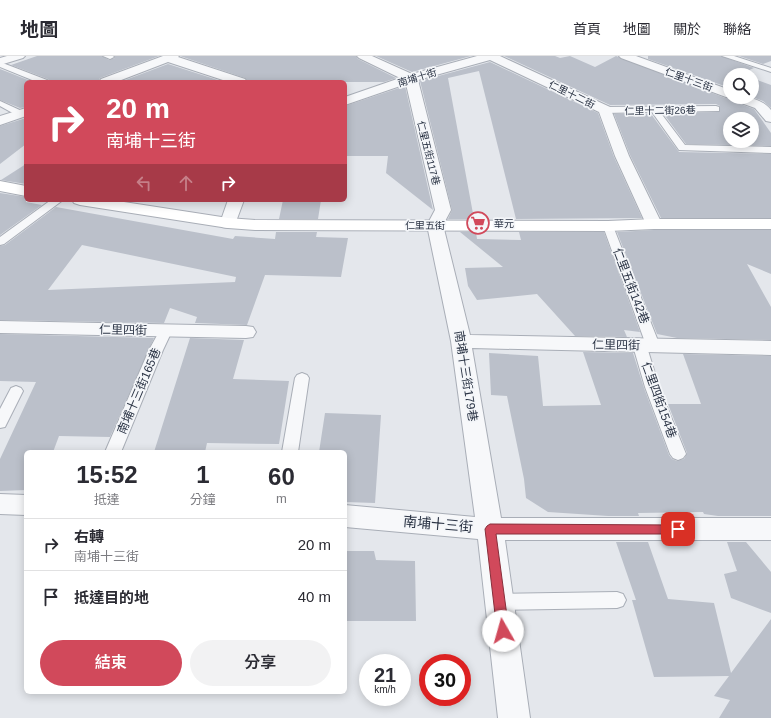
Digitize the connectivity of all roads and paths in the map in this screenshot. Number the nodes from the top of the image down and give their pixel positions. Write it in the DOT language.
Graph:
graph roads {
  1 [pos="19,56"];
  2 [pos="363,56"];
  3 [pos="625,56"];
  4 [pos="726,56"];
  5 [pos="171,57"];
  6 [pos="484,57"];
  7 [pos="0,63"];
  8 [pos="771,70"];
  9 [pos="411,78"];
  10 [pos="39,80"];
  11 [pos="110,80"];
  12 [pos="235,80"];
  13 [pos="723,91"];
  14 [pos="347,100"];
  15 [pos="0,103"];
  16 [pos="757,104"];
  17 [pos="716,109"];
  18 [pos="605,110"];
  19 [pos="655,111"];
  20 [pos="23,113"];
  21 [pos="771,118"];
  22 [pos="0,121"];
  23 [pos="771,150"];
  24 [pos="0,186"];
  25 [pos="24,191"];
  26 [pos="55,202"];
  27 [pos="93,202"];
  28 [pos="235,202"];
  29 [pos="228,223"];
  30 [pos="654,224"];
  31 [pos="771,224"];
  32 [pos="435,225"];
  33 [pos="608,226"];
  34 [pos="0,242"];
  35 [pos="0,326"];
  36 [pos="166,331"];
  37 [pos="246,332"];
  38 [pos="461,341"];
  39 [pos="646,346"];
  40 [pos="771,348"];
  41 [pos="302,378"];
  42 [pos="16,391"];
  43 [pos="0,423"];
  44 [pos="114,450"];
  45 [pos="290,450"];
  46 [pos="678,454"];
  47 [pos="0,504"];
  48 [pos="24,505"];
  49 [pos="347,516"];
  50 [pos="490,529"];
  51 [pos="771,530"];
  52 [pos="617,600"];
  53 [pos="499,602"];
  54 [pos="514,718"];
  1 -- 7 [label="street"];
  2 -- 9 [label="street"];
  3 -- 13 [label="street, 仁里十三街"];
  4 -- 8 [label="lane"];
  5 -- 11 [label="street"];
  5 -- 12 [label="street"];
  6 -- 9 [label="street, 南埔十街"];
  6 -- 18 [label="street, 仁里十二街"];
  7 -- 10 [label="lane"];
  9 -- 14 [label="street, 南埔十街"];
  9 -- 32 [label="street, 仁里五街117巷"];
  15 -- 20 [label="lane"];
  16 -- 21 [label="street"];
  17 -- 19 [label="lane, 仁里十二街26巷"];
  18 -- 19 [label="lane, 仁里十二街26巷"];
  18 -- 30 [label="street, 仁里十二街"];
  19 -- 23 [label="lane"];
  20 -- 22 [label="street"];
  24 -- 25 [label="street"];
  26 -- 34 [label="lane"];
  27 -- 29 [label="street, 仁里五街"];
  28 -- 29 [label="street"];
  29 -- 32 [label="street, 仁里五街"];
  30 -- 31 [label="street, 仁里五街"];
  30 -- 33 [label="street, 仁里五街"];
  32 -- 33 [label="street, 仁里五街"];
  32 -- 38 [label="street, 南埔十三街179巷"];
  33 -- 39 [label="lane, 仁里五街142巷"];
  35 -- 36 [label="street, 仁里四街"];
  36 -- 37 [label="street, 仁里四街"];
  36 -- 44 [label="lane, 南埔十三街165巷"];
  38 -- 39 [label="street, 仁里四街"];
  38 -- 50 [label="street, 南埔十三街179巷"];
  39 -- 40 [label="street, 仁里四街"];
  39 -- 46 [label="lane, 仁里四街154巷"];
  41 -- 45 [label="lane"];
  42 -- 43 [label="lane"];
  47 -- 48 [label="street"];
  49 -- 50 [label="street, 南埔十三街"];
  50 -- 51 [label="street, 南埔十三街"];
  50 -- 53 [label="street, 南埔十三街179巷"];
  52 -- 53 [label="lane"];
  53 -- 54 [label="street, 南埔十三街179巷"];
}
